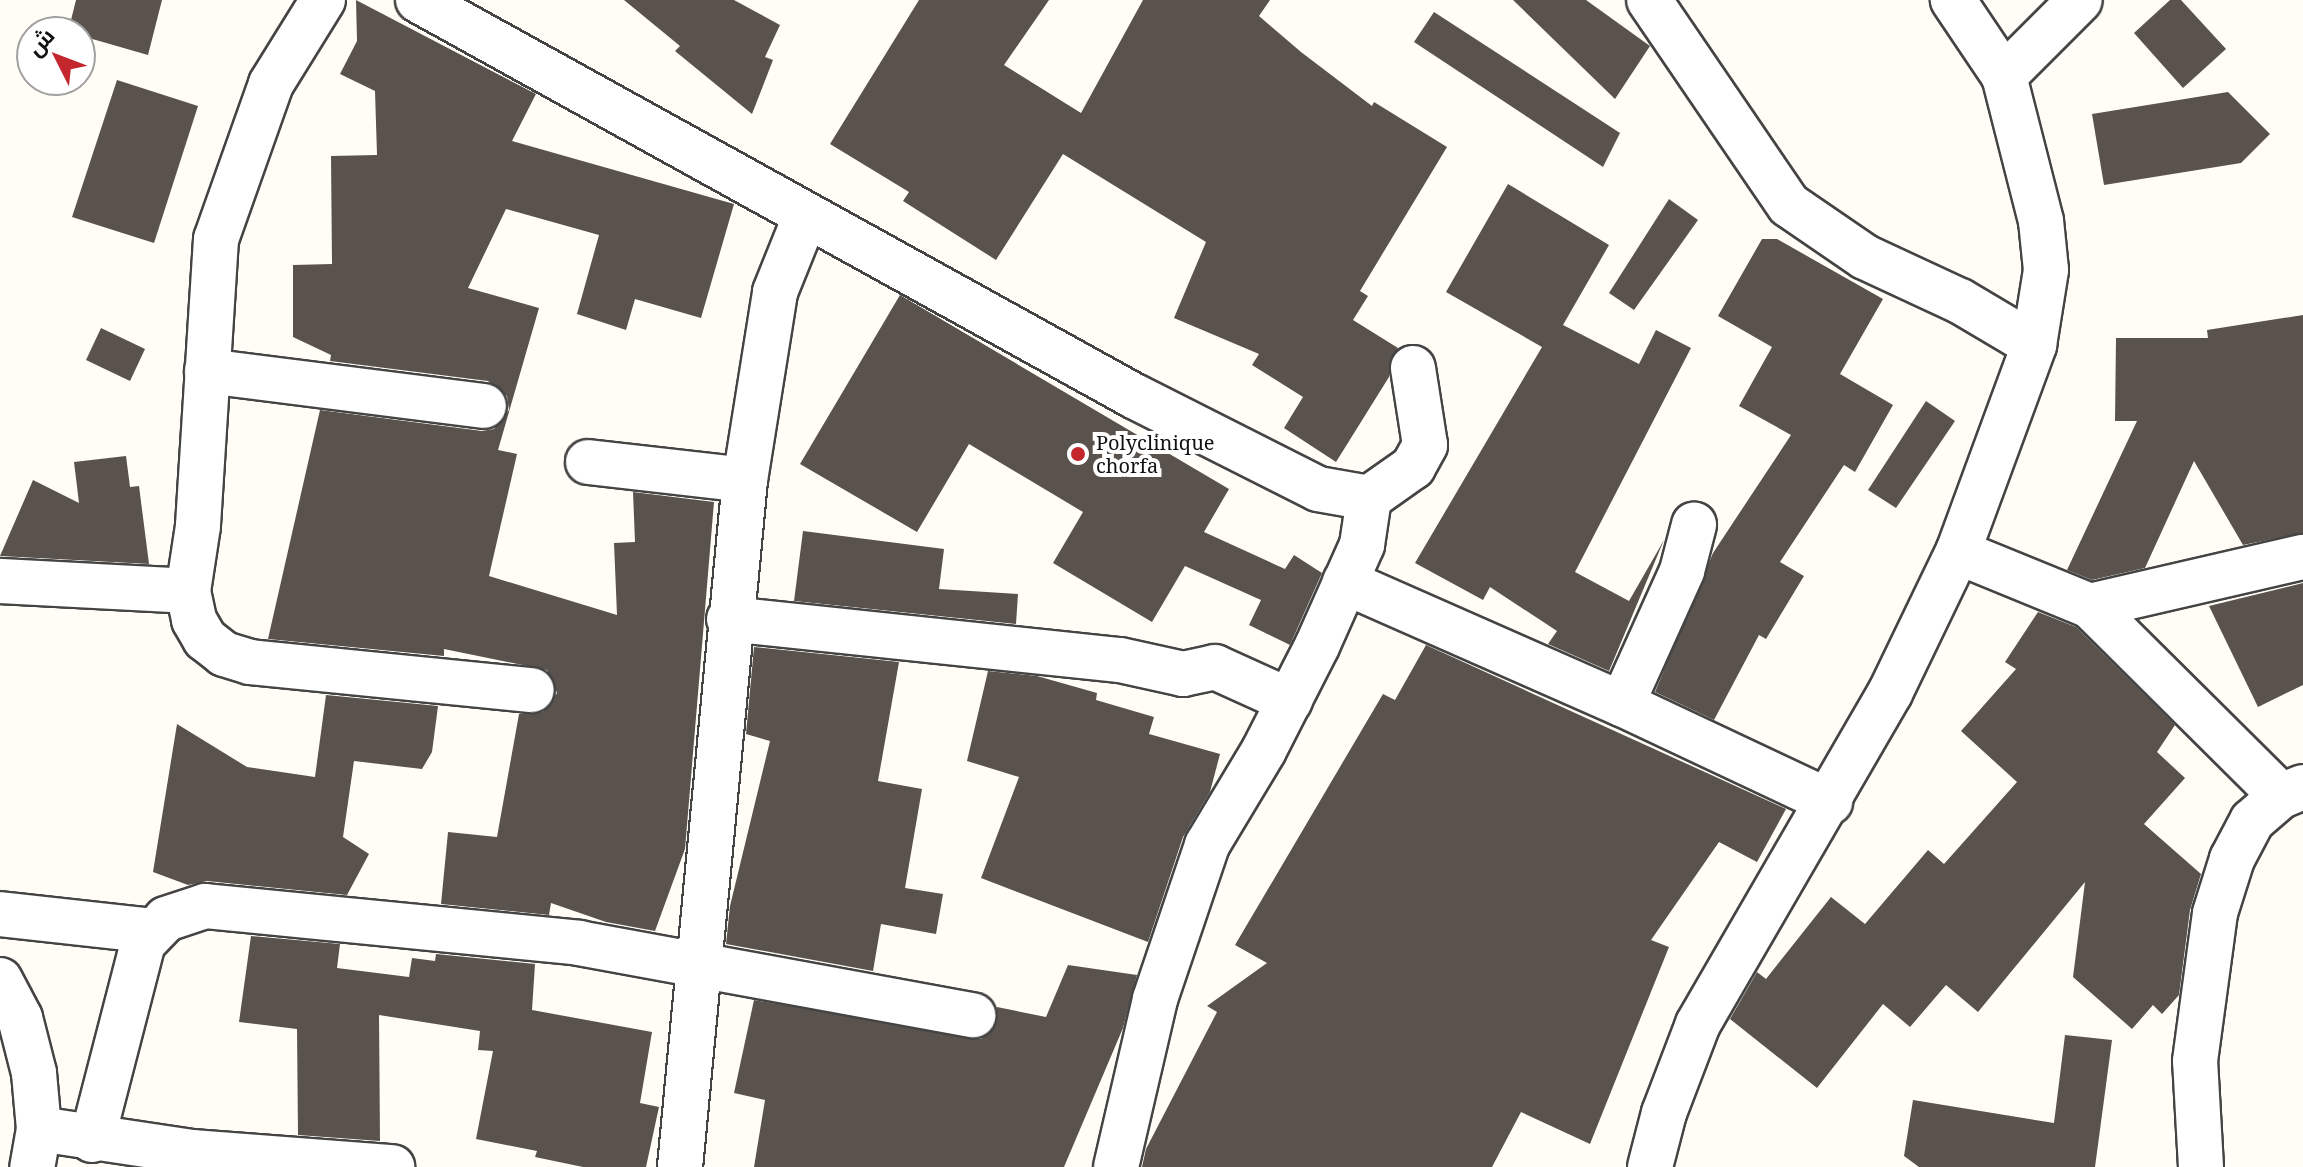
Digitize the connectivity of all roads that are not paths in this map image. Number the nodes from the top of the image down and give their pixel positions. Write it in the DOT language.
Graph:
graph roads {
  1 [pos="323,0"];
  2 [pos="418,0"];
  3 [pos="1649,0"];
  4 [pos="1953,0"];
  5 [pos="2080,0"];
  6 [pos="2004,76"];
  7 [pos="806,215"];
  8 [pos="2034,345"];
  9 [pos="1413,368"];
  10 [pos="207,371"];
  11 [pos="484,406"];
  12 [pos="588,462"];
  13 [pos="745,480"];
  14 [pos="1369,498"];
  15 [pos="1694,525"];
  16 [pos="1958,552"];
  17 [pos="2303,557"];
  18 [pos="0,581"];
  19 [pos="1345,582"];
  20 [pos="188,591"];
  21 [pos="2090,606"];
  22 [pos="729,619"];
  23 [pos="532,690"];
  24 [pos="1290,701"];
  25 [pos="1622,704"];
  26 [pos="2292,791"];
  27 [pos="1830,802"];
  28 [pos="0,914"];
  29 [pos="153,931"];
  30 [pos="698,962"];
  31 [pos="0,980"];
  32 [pos="973,1015"];
  33 [pos="92,1140"];
  34 [pos="35,1148"];
  35 [pos="392,1167"];
  36 [pos="680,1167"];
  37 [pos="1116,1167"];
  38 [pos="1650,1167"];
  39 [pos="2201,1167"];
  1 -- 10 [label="street"];
  2 -- 7 [label="street"];
  3 -- 8 [label="street"];
  4 -- 6 [label="street"];
  5 -- 6 [label="street"];
  6 -- 8 [label="street"];
  7 -- 13 [label="street"];
  7 -- 14 [label="street"];
  8 -- 16 [label="street"];
  9 -- 14 [label="street"];
  10 -- 11 [label="street"];
  10 -- 20 [label="street"];
  12 -- 13 [label="street"];
  13 -- 22 [label="street"];
  14 -- 19 [label="street"];
  15 -- 25 [label="street"];
  16 -- 21 [label="street"];
  16 -- 27 [label="street"];
  17 -- 21 [label="street"];
  18 -- 20 [label="street"];
  19 -- 24 [label="street"];
  19 -- 25 [label="street"];
  20 -- 23 [label="street"];
  21 -- 26 [label="street"];
  22 -- 24 [label="street"];
  22 -- 30 [label="street"];
  24 -- 37 [label="street"];
  25 -- 27 [label="street"];
  26 -- 39 [label="street"];
  27 -- 38 [label="street"];
  28 -- 29 [label="street"];
  29 -- 30 [label="street"];
  29 -- 33 [label="street"];
  30 -- 32 [label="street"];
  30 -- 36 [label="street"];
  31 -- 34 [label="street"];
  33 -- 34 [label="street"];
  33 -- 35 [label="street"];
}
